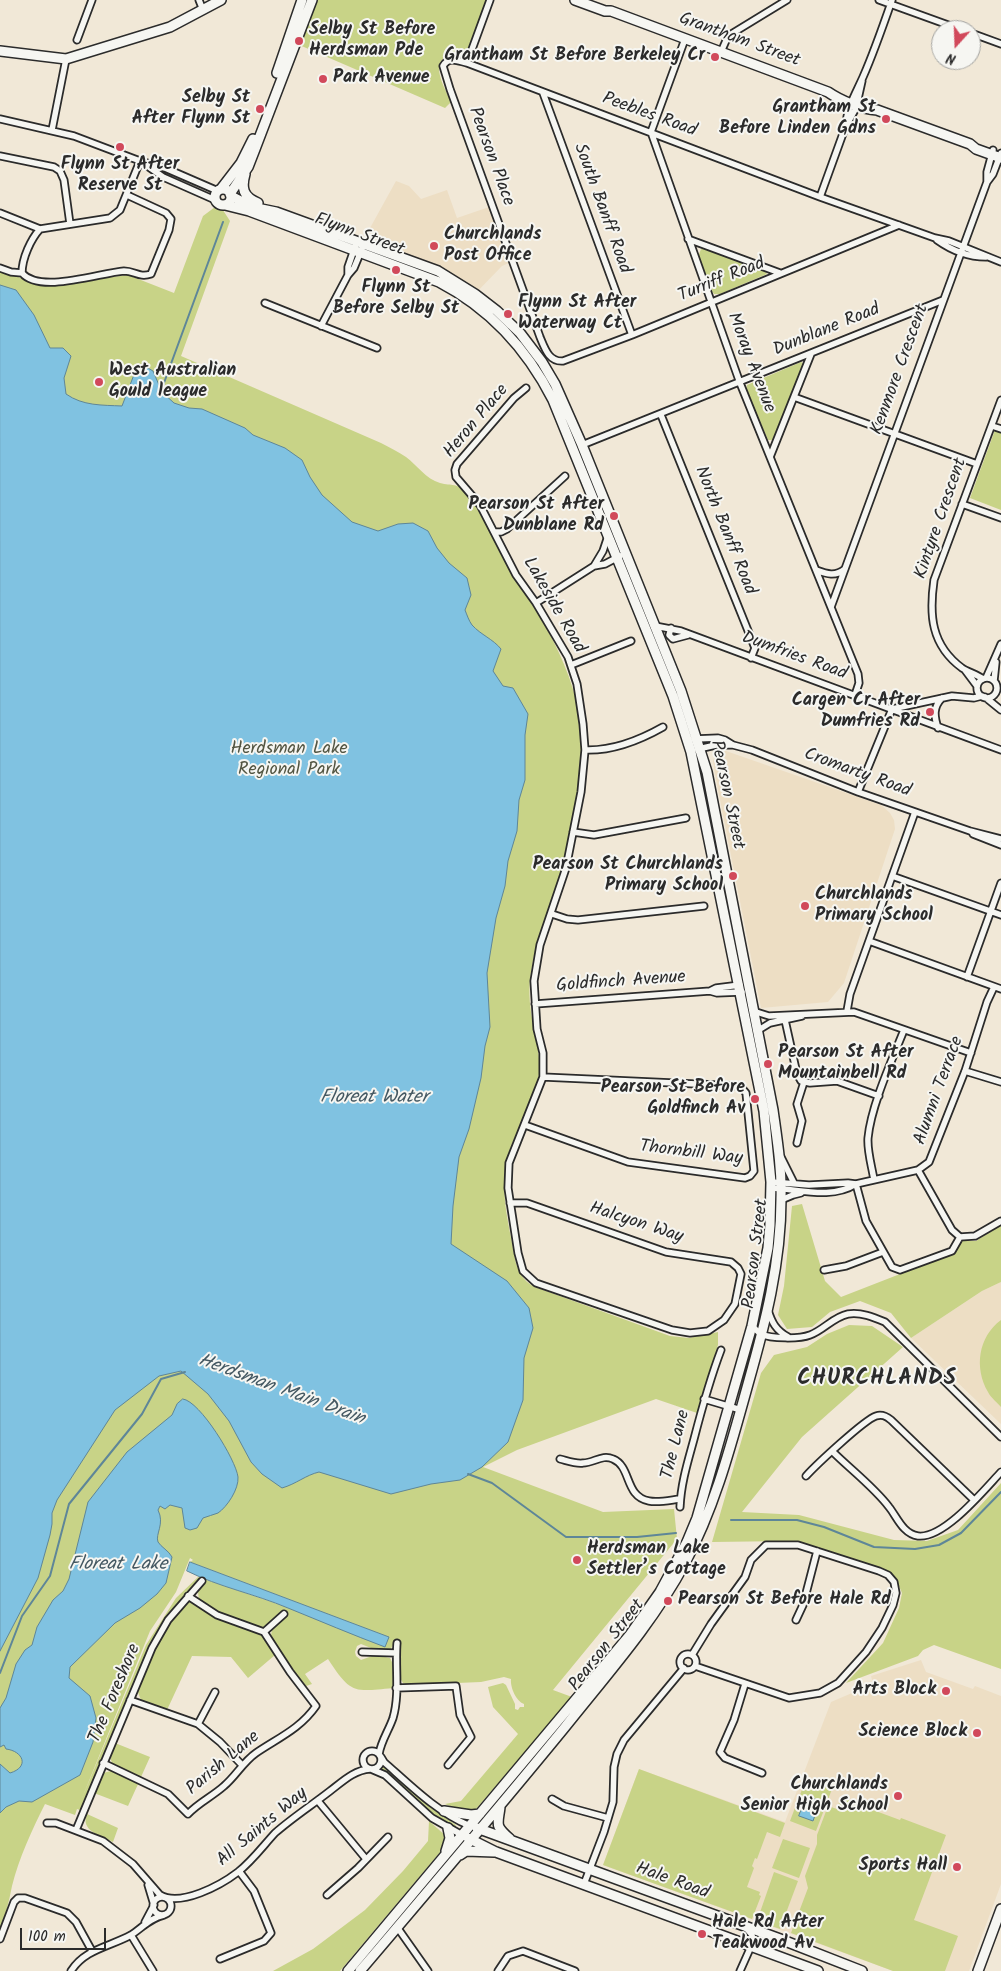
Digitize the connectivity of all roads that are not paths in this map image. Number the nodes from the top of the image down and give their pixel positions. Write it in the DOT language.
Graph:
graph roads {
  1 [pos="92,0"];
  2 [pos="199,0"];
  3 [pos="221,0"];
  4 [pos="302,0"];
  5 [pos="312,0"];
  6 [pos="490,0"];
  7 [pos="575,0"];
  8 [pos="787,0"];
  9 [pos="879,0"];
  10 [pos="590,2"];
  11 [pos="892,2"];
  12 [pos="203,10"];
  13 [pos="937,20"];
  14 [pos="981,37"];
  15 [pos="685,39"];
  16 [pos="77,40"];
  17 [pos="1001,44"];
  18 [pos="1,50"];
  19 [pos="721,52"];
  20 [pos="66,59"];
  21 [pos="467,64"];
  22 [pos="444,72"];
  23 [pos="543,93"];
  24 [pos="854,102"];
  25 [pos="0,119"];
  26 [pos="52,130"];
  27 [pos="651,132"];
  28 [pos="997,154"];
  29 [pos="0,156"];
  30 [pos="140,161"];
  31 [pos="248,166"];
  32 [pos="225,192"];
  33 [pos="127,195"];
  34 [pos="820,197"];
  35 [pos="215,200"];
  36 [pos="225,205"];
  37 [pos="276,212"];
  38 [pos="0,213"];
  39 [pos="70,224"];
  40 [pos="899,225"];
  41 [pos="40,229"];
  42 [pos="688,239"];
  43 [pos="360,242"];
  44 [pos="962,249"];
  45 [pos="357,252"];
  46 [pos="407,259"];
  47 [pos="1001,262"];
  48 [pos="0,268"];
  49 [pos="22,272"];
  50 [pos="780,273"];
  51 [pos="421,276"];
  52 [pos="943,300"];
  53 [pos="711,301"];
  54 [pos="265,303"];
  55 [pos="321,326"];
  56 [pos="632,335"];
  57 [pos="377,348"];
  58 [pos="811,354"];
  59 [pos="556,361"];
  60 [pos="542,362"];
  61 [pos="538,373"];
  62 [pos="740,383"];
  63 [pos="526,388"];
  64 [pos="794,397"];
  65 [pos="1001,400"];
  66 [pos="661,415"];
  67 [pos="992,426"];
  68 [pos="1001,429"];
  69 [pos="893,435"];
  70 [pos="582,445"];
  71 [pos="770,457"];
  72 [pos="977,464"];
  73 [pos="565,476"];
  74 [pos="456,477"];
  75 [pos="962,504"];
  76 [pos="1001,518"];
  77 [pos="495,532"];
  78 [pos="608,536"];
  79 [pos="625,553"];
  80 [pos="616,558"];
  81 [pos="594,566"];
  82 [pos="845,569"];
  83 [pos="816,570"];
  84 [pos="536,603"];
  85 [pos="831,607"];
  86 [pos="655,626"];
  87 [pos="672,628"];
  88 [pos="688,635"];
  89 [pos="631,641"];
  90 [pos="1001,644"];
  91 [pos="751,658"];
  92 [pos="996,658"];
  93 [pos="571,665"];
  94 [pos="965,670"];
  95 [pos="984,678"];
  96 [pos="997,682"];
  97 [pos="977,687"];
  98 [pos="997,692"];
  99 [pos="854,695"];
  100 [pos="960,696"];
  101 [pos="943,697"];
  102 [pos="983,697"];
  103 [pos="892,708"];
  104 [pos="1000,710"];
  105 [pos="663,727"];
  106 [pos="938,728"];
  107 [pos="697,738"];
  108 [pos="688,741"];
  109 [pos="733,745"];
  110 [pos="700,748"];
  111 [pos="1000,748"];
  112 [pos="584,750"];
  113 [pos="691,752"];
  114 [pos="858,792"];
  115 [pos="916,812"];
  116 [pos="686,818"];
  117 [pos="970,831"];
  118 [pos="573,832"];
  119 [pos="1001,839"];
  120 [pos="1001,845"];
  121 [pos="892,876"];
  122 [pos="1001,883"];
  123 [pos="704,906"];
  124 [pos="990,912"];
  125 [pos="552,914"];
  126 [pos="1001,916"];
  127 [pos="869,941"];
  128 [pos="967,977"];
  129 [pos="994,986"];
  130 [pos="748,987"];
  131 [pos="738,989"];
  132 [pos="1001,989"];
  133 [pos="534,1004"];
  134 [pos="753,1011"];
  135 [pos="847,1011"];
  136 [pos="804,1015"];
  137 [pos="786,1020"];
  138 [pos="904,1030"];
  139 [pos="757,1031"];
  140 [pos="971,1053"];
  141 [pos="965,1071"];
  142 [pos="543,1077"];
  143 [pos="804,1082"];
  144 [pos="1001,1082"];
  145 [pos="879,1096"];
  146 [pos="525,1125"];
  147 [pos="797,1143"];
  148 [pos="780,1156"];
  149 [pos="918,1170"];
  150 [pos="874,1180"];
  151 [pos="794,1184"];
  152 [pos="856,1184"];
  153 [pos="771,1185"];
  154 [pos="781,1185"];
  155 [pos="808,1192"];
  156 [pos="782,1200"];
  157 [pos="510,1203"];
  158 [pos="1001,1221"];
  159 [pos="960,1236"];
  160 [pos="883,1252"];
  161 [pos="824,1270"];
  162 [pos="536,1283"];
  163 [pos="768,1310"];
  164 [pos="752,1326"];
  165 [pos="762,1335"];
  166 [pos="788,1337"];
  167 [pos="721,1350"];
  168 [pos="704,1399"];
  169 [pos="730,1406"];
  170 [pos="741,1410"];
  171 [pos="1001,1437"];
  172 [pos="832,1451"];
  173 [pos="560,1459"];
  174 [pos="1001,1472"];
  175 [pos="806,1476"];
  176 [pos="680,1499"];
  177 [pos="974,1500"];
  178 [pos="680,1507"];
  179 [pos="817,1551"];
  180 [pos="202,1581"];
  181 [pos="188,1596"];
  182 [pos="284,1614"];
  183 [pos="796,1620"];
  184 [pos="264,1632"];
  185 [pos="397,1643"];
  186 [pos="362,1652"];
  187 [pos="396,1653"];
  188 [pos="692,1655"];
  189 [pos="695,1666"];
  190 [pos="684,1668"];
  191 [pos="745,1684"];
  192 [pos="396,1688"];
  193 [pos="215,1692"];
  194 [pos="130,1700"];
  195 [pos="198,1724"];
  196 [pos="381,1743"];
  197 [pos="370,1752"];
  198 [pos="364,1758"];
  199 [pos="381,1758"];
  200 [pos="103,1763"];
  201 [pos="242,1765"];
  202 [pos="448,1765"];
  203 [pos="370,1769"];
  204 [pos="762,1773"];
  205 [pos="350,1776"];
  206 [pos="552,1800"];
  207 [pos="318,1801"];
  208 [pos="500,1804"];
  209 [pos="444,1811"];
  210 [pos="480,1814"];
  211 [pos="608,1818"];
  212 [pos="47,1823"];
  213 [pos="470,1826"];
  214 [pos="448,1828"];
  215 [pos="480,1829"];
  216 [pos="76,1830"];
  217 [pos="462,1835"];
  218 [pos="388,1837"];
  219 [pos="472,1840"];
  220 [pos="514,1842"];
  221 [pos="496,1852"];
  222 [pos="460,1855"];
  223 [pos="445,1856"];
  224 [pos="366,1859"];
  225 [pos="590,1870"];
  226 [pos="239,1871"];
  227 [pos="146,1880"];
  228 [pos="584,1884"];
  229 [pos="326,1895"];
  230 [pos="190,1896"];
  231 [pos="166,1898"];
  232 [pos="154,1905"];
  233 [pos="1001,1909"];
  234 [pos="166,1913"];
  235 [pos="144,1924"];
  236 [pos="743,1925"];
  237 [pos="398,1927"];
  238 [pos="997,1930"];
  239 [pos="131,1934"];
  240 [pos="0,1939"];
  241 [pos="751,1946"];
  242 [pos="92,1951"];
  243 [pos="220,1959"];
  244 [pos="71,1971"];
  245 [pos="153,1971"];
  246 [pos="348,1971"];
  247 [pos="360,1971"];
  248 [pos="428,1971"];
  249 [pos="498,1971"];
  250 [pos="575,1971"];
  251 [pos="740,1971"];
  252 [pos="818,1971"];
  253 [pos="862,1971"];
  254 [pos="978,1971"];
  1 -- 16 [label="street"];
  2 -- 12 [label="street"];
  3 -- 12 [label="main road"];
  4 -- 32 [label="main road"];
  5 -- 31 [label="main road"];
  6 -- 21 [label="street"];
  7 -- 10 [label="main road, Grantham Street"];
  8 -- 19 [label="street"];
  9 -- 11 [label="street"];
  10 -- 15 [label="main road, Grantham Street"];
  11 -- 13 [label="street"];
  11 -- 24 [label="street"];
  12 -- 20 [label="main road"];
  14 -- 17 [label="street"];
  15 -- 19 [label="main road, Grantham Street"];
  15 -- 27 [label="street"];
  18 -- 20 [label="main road"];
  19 -- 24 [label="main road, Grantham Street"];
  20 -- 26 [label="street"];
  21 -- 22 [label="street, Peebles Road"];
  21 -- 23 [label="street, Peebles Road"];
  22 -- 59 [label="street, Pearson Place"];
  23 -- 27 [label="street, Peebles Road"];
  23 -- 56 [label="street, South Banff Road"];
  24 -- 28 [label="main road, Grantham Street"];
  24 -- 34 [label="street"];
  25 -- 26 [label="street, Flynn Street"];
  26 -- 30 [label="street, Flynn Street"];
  27 -- 34 [label="street, Peebles Road"];
  27 -- 42 [label="street, Moray Avenue"];
  28 -- 44 [label="street, Kenmore Crescent"];
  29 -- 39 [label="street"];
  30 -- 32 [label="street, Flynn Street"];
  30 -- 33 [label="street"];
  30 -- 35 [label="street, Flynn Street"];
  31 -- 32 [label="main road"];
  31 -- 37 [label="main road"];
  32 -- 35 [label="main road"];
  32 -- 36 [label="main road"];
  32 -- 37 [label="main road, Flynn Street"];
  33 -- 39 [label="street"];
  33 -- 49 [label="street"];
  34 -- 40 [label="street, Peebles Road"];
  35 -- 36 [label="main road, Flynn Street"];
  36 -- 45 [label="main road, Flynn Street"];
  37 -- 43 [label="main road, Flynn Street"];
  38 -- 41 [label="street"];
  39 -- 41 [label="street"];
  40 -- 44 [label="street, Peebles Road"];
  40 -- 50 [label="street, Turriff Road"];
  41 -- 49 [label="street"];
  42 -- 50 [label="street"];
  42 -- 53 [label="street, Moray Avenue"];
  43 -- 45 [label="street"];
  43 -- 46 [label="main road, Flynn Street"];
  44 -- 47 [label="street, Peebles Road"];
  44 -- 52 [label="street, Kenmore Crescent"];
  45 -- 51 [label="main road, Flynn Street"];
  45 -- 55 [label="street"];
  46 -- 51 [label="main road"];
  46 -- 60 [label="main road, Flynn Street"];
  48 -- 49 [label="street"];
  50 -- 53 [label="street, Turriff Road"];
  51 -- 61 [label="main road, Flynn Street"];
  52 -- 58 [label="street, Dunblane Road"];
  52 -- 69 [label="street, Kenmore Crescent"];
  53 -- 56 [label="street, Turriff Road"];
  53 -- 62 [label="street, Moray Avenue"];
  54 -- 55 [label="street"];
  55 -- 57 [label="street"];
  56 -- 59 [label="street, Turriff Road"];
  58 -- 62 [label="street, Dunblane Road"];
  58 -- 64 [label="street"];
  60 -- 70 [label="main road, Pearson Street"];
  61 -- 78 [label="main road, Pearson Street"];
  62 -- 66 [label="street, Dunblane Road"];
  62 -- 71 [label="street, Moray Avenue"];
  63 -- 74 [label="street, Heron Place"];
  64 -- 69 [label="street"];
  64 -- 71 [label="street"];
  65 -- 67 [label="street, Kintyre Crescent"];
  66 -- 70 [label="street, Dunblane Road"];
  66 -- 91 [label="street, North Banff Road"];
  67 -- 68 [label="street"];
  67 -- 72 [label="street, Kintyre Crescent"];
  69 -- 72 [label="street"];
  69 -- 82 [label="street, Kenmore Crescent"];
  70 -- 79 [label="main road, Pearson Street"];
  71 -- 83 [label="street, Moray Avenue"];
  72 -- 75 [label="street, Kintyre Crescent"];
  73 -- 77 [label="street"];
  74 -- 77 [label="street, Lakeside Road"];
  75 -- 76 [label="street"];
  75 -- 94 [label="street, Kintyre Crescent"];
  77 -- 84 [label="street, Lakeside Road"];
  78 -- 80 [label="main road, Pearson Street"];
  78 -- 81 [label="street"];
  79 -- 80 [label="street"];
  79 -- 86 [label="main road, Pearson Street"];
  80 -- 81 [label="street"];
  80 -- 108 [label="main road, Pearson Street"];
  81 -- 84 [label="street"];
  82 -- 83 [label="street"];
  82 -- 85 [label="street, Kenmore Crescent"];
  83 -- 85 [label="street, Moray Avenue"];
  84 -- 93 [label="street, Lakeside Road"];
  85 -- 99 [label="street, Moray Avenue"];
  86 -- 87 [label="street, Dumfries Road"];
  86 -- 107 [label="main road, Pearson Street"];
  87 -- 88 [label="street, Dumfries Road"];
  87 -- 88 [label="street, Dumfries Road"];
  88 -- 91 [label="street, Dumfries Road"];
  89 -- 93 [label="street"];
  90 -- 92 [label="street"];
  91 -- 99 [label="street, Dumfries Road"];
  92 -- 95 [label="street"];
  92 -- 96 [label="street"];
  93 -- 112 [label="street, Lakeside Road"];
  94 -- 95 [label="street, Kintyre Crescent"];
  94 -- 97 [label="street, Kintyre Crescent"];
  95 -- 96 [label="street"];
  95 -- 97 [label="street"];
  96 -- 98 [label="street"];
  97 -- 100 [label="street"];
  97 -- 102 [label="street"];
  98 -- 102 [label="street"];
  98 -- 104 [label="street"];
  99 -- 103 [label="street, Dumfries Road"];
  100 -- 101 [label="street"];
  100 -- 102 [label="street"];
  101 -- 103 [label="street"];
  101 -- 106 [label="street"];
  102 -- 104 [label="street"];
  103 -- 106 [label="street, Dumfries Road"];
  103 -- 114 [label="street"];
  105 -- 112 [label="street"];
  106 -- 111 [label="street, Dumfries Road"];
  107 -- 108 [label="street, Cromarty Road"];
  107 -- 109 [label="street, Cromarty Road"];
  107 -- 110 [label="main road, Pearson Street"];
  108 -- 113 [label="main road, Pearson Street"];
  109 -- 110 [label="street, Cromarty Road"];
  109 -- 114 [label="street, Cromarty Road"];
  110 -- 113 [label="street, Cromarty Road"];
  110 -- 130 [label="main road, Pearson Street"];
  112 -- 118 [label="street, Lakeside Road"];
  113 -- 131 [label="main road, Pearson Street"];
  114 -- 115 [label="street, Cromarty Road"];
  115 -- 117 [label="street, Cromarty Road"];
  115 -- 121 [label="street"];
  116 -- 118 [label="street"];
  117 -- 119 [label="street, Cromarty Road"];
  117 -- 120 [label="street, Cromarty Road"];
  118 -- 125 [label="street, Lakeside Road"];
  121 -- 124 [label="street"];
  121 -- 127 [label="street"];
  122 -- 124 [label="street"];
  123 -- 125 [label="street"];
  124 -- 126 [label="street"];
  124 -- 128 [label="street"];
  125 -- 133 [label="street, Lakeside Road"];
  127 -- 128 [label="street"];
  127 -- 135 [label="street"];
  128 -- 129 [label="street"];
  129 -- 132 [label="street"];
  129 -- 140 [label="street, Alumni Terrace"];
  130 -- 131 [label="street, Goldfinch Avenue"];
  130 -- 134 [label="main road, Pearson Street"];
  131 -- 133 [label="street, Goldfinch Avenue"];
  131 -- 153 [label="main road, Pearson Street"];
  133 -- 142 [label="street, Lakeside Road"];
  134 -- 136 [label="street"];
  134 -- 139 [label="main road, Pearson Street"];
  135 -- 136 [label="street"];
  135 -- 138 [label="street"];
  136 -- 137 [label="street"];
  137 -- 139 [label="street"];
  137 -- 143 [label="street"];
  138 -- 140 [label="street"];
  138 -- 145 [label="street"];
  139 -- 148 [label="main road, Pearson Street"];
  140 -- 141 [label="street, Alumni Terrace"];
  141 -- 144 [label="street"];
  141 -- 149 [label="street, Alumni Terrace"];
  142 -- 146 [label="street, Lakeside Road"];
  142 -- 146 [label="street, Thornbill Way"];
  143 -- 145 [label="street"];
  143 -- 147 [label="street"];
  145 -- 150 [label="street"];
  146 -- 157 [label="street, Lakeside Road"];
  148 -- 151 [label="street"];
  148 -- 154 [label="main road, Pearson Street"];
  149 -- 150 [label="street, Alumni Terrace"];
  149 -- 159 [label="street"];
  150 -- 152 [label="street, Alumni Terrace"];
  151 -- 152 [label="street, Alumni Terrace"];
  151 -- 154 [label="street, Alumni Terrace"];
  152 -- 155 [label="street, Alumni Terrace"];
  152 -- 160 [label="street"];
  153 -- 154 [label="street, Alumni Terrace"];
  153 -- 164 [label="main road, Pearson Street"];
  154 -- 155 [label="street, Alumni Terrace"];
  154 -- 156 [label="main road, Pearson Street"];
  155 -- 156 [label="street"];
  156 -- 163 [label="main road, Pearson Street"];
  157 -- 162 [label="street, Lakeside Road"];
  157 -- 162 [label="street, Halcyon Way"];
  158 -- 159 [label="street"];
  159 -- 160 [label="street"];
  160 -- 161 [label="street"];
  163 -- 165 [label="main road, Pearson Street"];
  163 -- 166 [label="street"];
  164 -- 165 [label="street"];
  164 -- 169 [label="main road, Pearson Street"];
  165 -- 166 [label="street"];
  165 -- 170 [label="main road, Pearson Street"];
  166 -- 171 [label="street"];
  167 -- 168 [label="street, The Lane"];
  168 -- 169 [label="street, The Lane"];
  168 -- 176 [label="street, The Lane"];
  169 -- 170 [label="street, The Lane"];
  169 -- 210 [label="main road, Pearson Street"];
  170 -- 208 [label="main road, Pearson Street"];
  172 -- 175 [label="street"];
  172 -- 177 [label="street"];
  172 -- 177 [label="street"];
  173 -- 176 [label="street, The Lane"];
  174 -- 177 [label="street"];
  176 -- 178 [label="street, The Lane"];
  179 -- 183 [label="street"];
  179 -- 188 [label="street"];
  179 -- 191 [label="street"];
  180 -- 181 [label="street, The Foreshore"];
  181 -- 184 [label="street"];
  181 -- 194 [label="street, The Foreshore"];
  182 -- 184 [label="street"];
  184 -- 201 [label="street, Parish Lane"];
  185 -- 187 [label="street"];
  186 -- 187 [label="street"];
  187 -- 192 [label="street"];
  188 -- 189 [label="street"];
  188 -- 190 [label="street"];
  189 -- 190 [label="street"];
  189 -- 191 [label="street"];
  190 -- 211 [label="street"];
  191 -- 204 [label="street"];
  192 -- 196 [label="street"];
  192 -- 202 [label="street"];
  193 -- 195 [label="street"];
  194 -- 195 [label="street"];
  194 -- 200 [label="street, The Foreshore"];
  195 -- 201 [label="street"];
  196 -- 197 [label="street"];
  196 -- 199 [label="street"];
  197 -- 198 [label="street"];
  197 -- 199 [label="street"];
  198 -- 203 [label="street"];
  198 -- 205 [label="street"];
  199 -- 203 [label="street"];
  199 -- 209 [label="street"];
  200 -- 201 [label="street, Parish Lane"];
  200 -- 216 [label="street, The Foreshore"];
  203 -- 205 [label="street"];
  203 -- 214 [label="street"];
  205 -- 207 [label="street, All Saints Way"];
  206 -- 211 [label="street"];
  207 -- 224 [label="street"];
  207 -- 226 [label="street, All Saints Way"];
  208 -- 215 [label="main road, Pearson Street"];
  208 -- 220 [label="main road"];
  209 -- 210 [label="main road"];
  209 -- 213 [label="street"];
  210 -- 213 [label="main road, Pearson Street"];
  211 -- 225 [label="street"];
  212 -- 216 [label="street"];
  213 -- 215 [label="main road, Hale Road"];
  213 -- 217 [label="main road, Pearson Street"];
  214 -- 217 [label="street"];
  214 -- 223 [label="main road"];
  215 -- 219 [label="main road, Pearson Street"];
  215 -- 220 [label="main road, Hale Road"];
  216 -- 227 [label="street"];
  217 -- 219 [label="main road, Hale Road"];
  217 -- 223 [label="main road, Pearson Street"];
  218 -- 224 [label="street"];
  219 -- 221 [label="main road, Hale Road"];
  219 -- 222 [label="main road, Pearson Street"];
  220 -- 225 [label="main road, Hale Road"];
  221 -- 222 [label="main road"];
  221 -- 228 [label="main road, Hale Road"];
  222 -- 237 [label="main road, Pearson Street"];
  223 -- 246 [label="main road, Pearson Street"];
  224 -- 229 [label="street"];
  225 -- 228 [label="street"];
  225 -- 236 [label="main road, Hale Road"];
  226 -- 230 [label="street, All Saints Way"];
  226 -- 243 [label="street"];
  227 -- 231 [label="street"];
  227 -- 232 [label="street"];
  228 -- 241 [label="main road, Hale Road"];
  230 -- 231 [label="street"];
  230 -- 234 [label="street"];
  231 -- 232 [label="street"];
  231 -- 234 [label="street"];
  232 -- 234 [label="street"];
  232 -- 235 [label="street"];
  233 -- 238 [label="main road"];
  234 -- 235 [label="street"];
  235 -- 239 [label="street"];
  236 -- 241 [label="street"];
  236 -- 253 [label="main road, Hale Road"];
  237 -- 247 [label="main road, Pearson Street"];
  237 -- 248 [label="street"];
  238 -- 254 [label="main road"];
  239 -- 242 [label="street"];
  239 -- 245 [label="street"];
  240 -- 242 [label="street"];
  241 -- 251 [label="street"];
  241 -- 252 [label="main road, Hale Road"];
  242 -- 244 [label="street"];
  249 -- 250 [label="street"];
}
